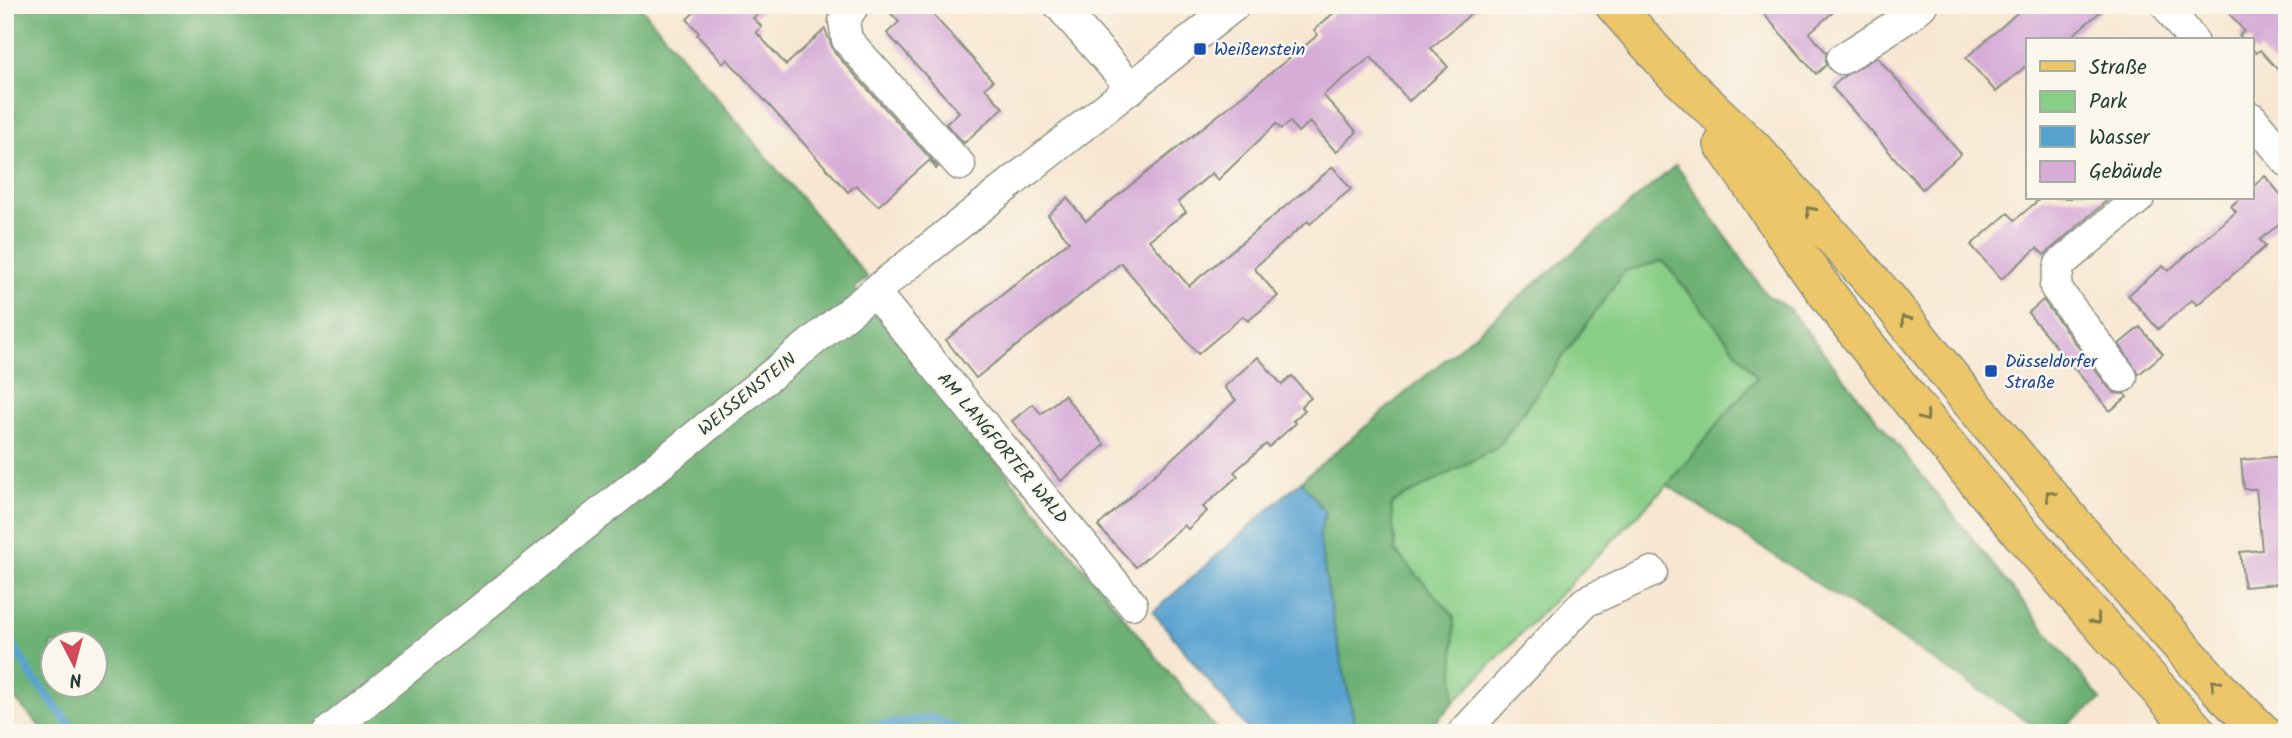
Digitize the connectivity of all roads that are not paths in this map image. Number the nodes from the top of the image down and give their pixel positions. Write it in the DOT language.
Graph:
graph roads {
  1 [pos="854,5"];
  2 [pos="1059,5"];
  3 [pos="1235,5"];
  4 [pos="1614,5"];
  5 [pos="1922,5"];
  6 [pos="2166,5"];
  7 [pos="2191,38"];
  8 [pos="1842,59"];
  9 [pos="1672,71"];
  10 [pos="1132,88"];
  11 [pos="2254,120"];
  12 [pos="2287,161"];
  13 [pos="960,164"];
  14 [pos="2137,200"];
  15 [pos="874,292"];
  16 [pos="2122,377"];
  17 [pos="1653,572"];
  18 [pos="1132,604"];
  19 [pos="327,733"];
  20 [pos="1463,733"];
  21 [pos="2198,733"];
  22 [pos="2263,733"];
  1 -- 13 [label="street"];
  2 -- 10 [label="street"];
  3 -- 10 [label="street, WEISSENSTEIN"];
  4 -- 9 [label="main road"];
  5 -- 8 [label="street"];
  6 -- 7 [label="street"];
  9 -- 21 [label="main road, one-way"];
  22 -- 9 [label="main road, one-way"];
  10 -- 15 [label="street, WEISSENSTEIN"];
  11 -- 12 [label="street"];
  14 -- 16 [label="street"];
  15 -- 18 [label="street, AM LANGFORTER WALD"];
  15 -- 19 [label="street, WEISSENSTEIN"];
  17 -- 20 [label="street"];
}
